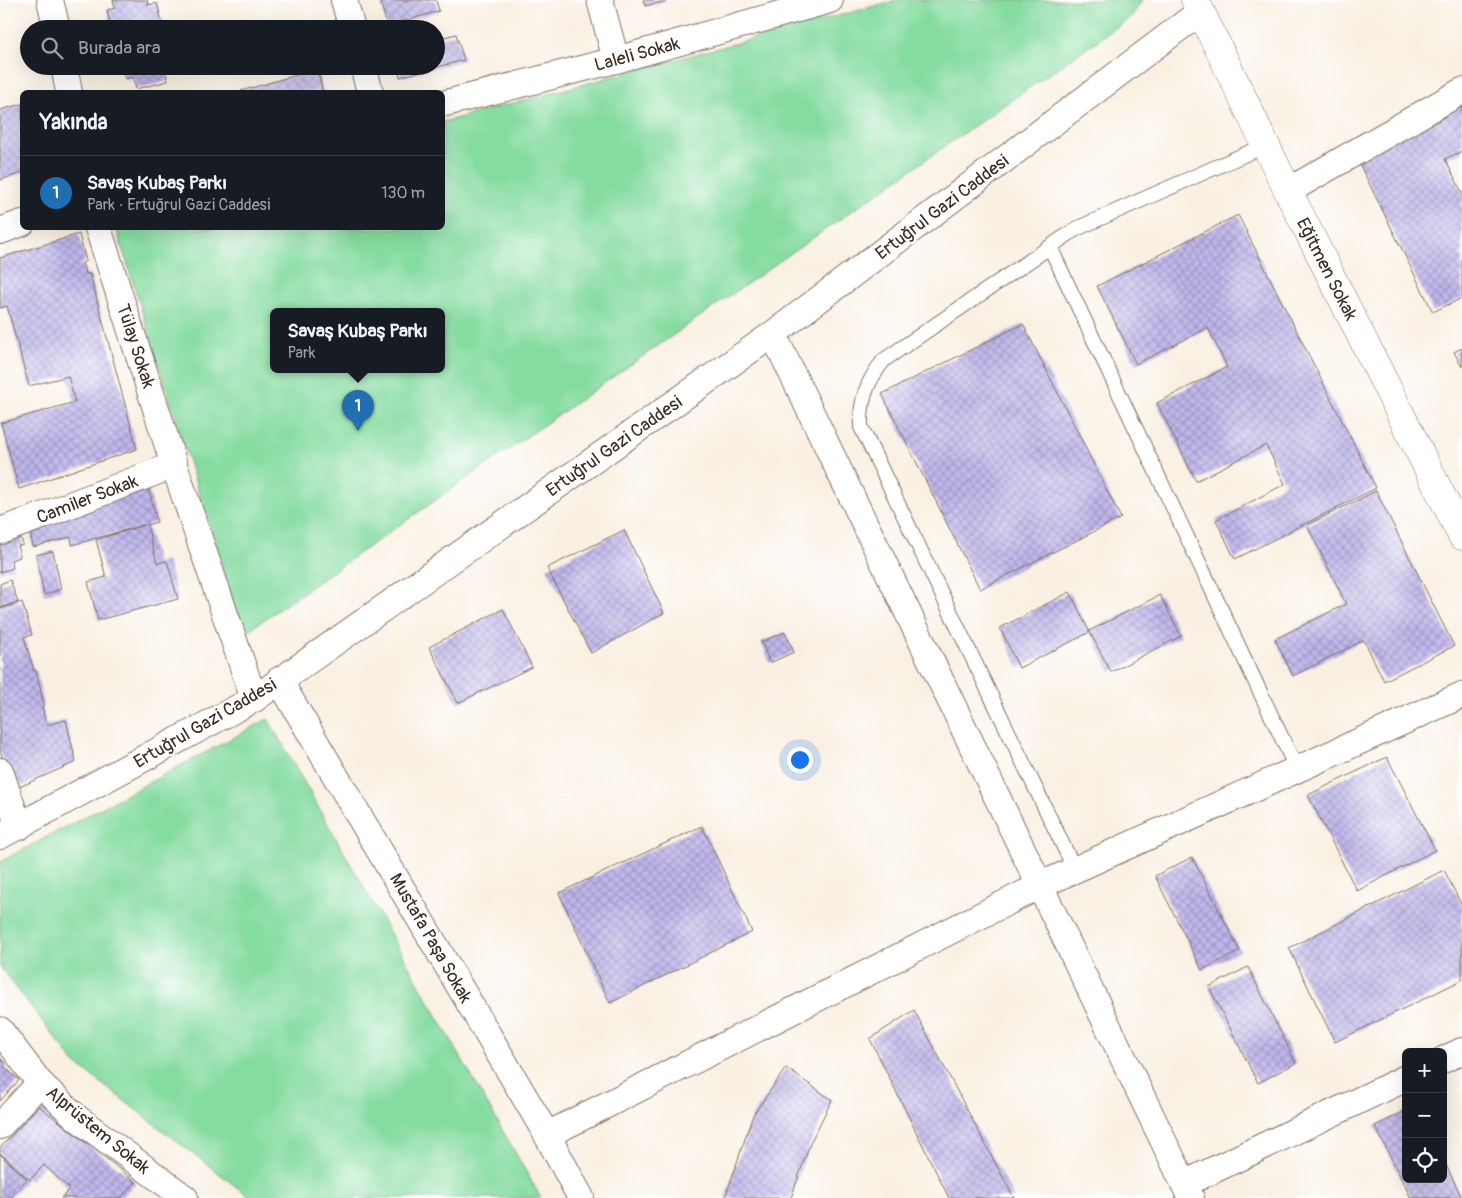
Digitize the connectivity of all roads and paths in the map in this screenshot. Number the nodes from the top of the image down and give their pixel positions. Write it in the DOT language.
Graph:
graph roads {
  1 [pos="50,0"];
  2 [pos="344,0"];
  3 [pos="600,0"];
  4 [pos="830,0"];
  5 [pos="1198,6"];
  6 [pos="55,20"];
  7 [pos="350,20"];
  8 [pos="616,60"];
  9 [pos="66,75"];
  10 [pos="365,75"];
  11 [pos="69,90"];
  12 [pos="369,90"];
  13 [pos="1462,91"];
  14 [pos="445,103"];
  15 [pos="1266,146"];
  16 [pos="1288,191"];
  17 [pos="20,224"];
  18 [pos="99,230"];
  19 [pos="0,231"];
  20 [pos="1050,247"];
  21 [pos="773,334"];
  22 [pos="174,466"];
  23 [pos="0,531"];
  24 [pos="1462,536"];
  25 [pos="279,680"];
  26 [pos="1462,695"];
  27 [pos="254,699"];
  28 [pos="1297,770"];
  29 [pos="0,771"];
  30 [pos="9,832"];
  31 [pos="1075,870"];
  32 [pos="1041,885"];
  33 [pos="0,1030"];
  34 [pos="1462,1051"];
  35 [pos="1447,1058"];
  36 [pos="1402,1080"];
  37 [pos="40,1083"];
  38 [pos="0,1126"];
  39 [pos="547,1135"];
  40 [pos="155,1190"];
  41 [pos="1188,1191"];
  42 [pos="185,1198"];
  43 [pos="581,1198"];
  1 -- 6 [label="street"];
  2 -- 7 [label="street"];
  3 -- 8 [label="street"];
  4 -- 8 [label="street, Laleli Sokak"];
  5 -- 15 [label="street, Eğitmen Sokak"];
  5 -- 21 [label="street, Ertuğrul Gazi Caddesi"];
  8 -- 14 [label="street, Laleli Sokak"];
  9 -- 11 [label="street"];
  10 -- 12 [label="street"];
  13 -- 16 [label="street"];
  15 -- 16 [label="street, Eğitmen Sokak"];
  15 -- 20 [label="lane"];
  16 -- 24 [label="street, Eğitmen Sokak"];
  17 -- 19 [label="street"];
  18 -- 22 [label="street, Tülay Sokak"];
  20 -- 28 [label="lane"];
  20 -- 31 [label="lane"];
  21 -- 25 [label="street, Ertuğrul Gazi Caddesi"];
  21 -- 32 [label="street"];
  22 -- 23 [label="street, Camiler Sokak"];
  22 -- 27 [label="street, Tülay Sokak"];
  25 -- 27 [label="street, Ertuğrul Gazi Caddesi"];
  25 -- 39 [label="street, Mustafa Paşa Sokak"];
  26 -- 28 [label="street"];
  27 -- 30 [label="street, Ertuğrul Gazi Caddesi"];
  28 -- 31 [label="street"];
  29 -- 30 [label="street"];
  31 -- 32 [label="street"];
  32 -- 39 [label="street"];
  32 -- 41 [label="street"];
  33 -- 37 [label="street, Alprüstem Sokak"];
  34 -- 35 [label="street"];
  36 -- 41 [label="street"];
  37 -- 38 [label="street"];
  37 -- 40 [label="street, Alprüstem Sokak"];
  39 -- 43 [label="street, Mustafa Paşa Sokak"];
  40 -- 42 [label="street, Alprüstem Sokak"];
}
